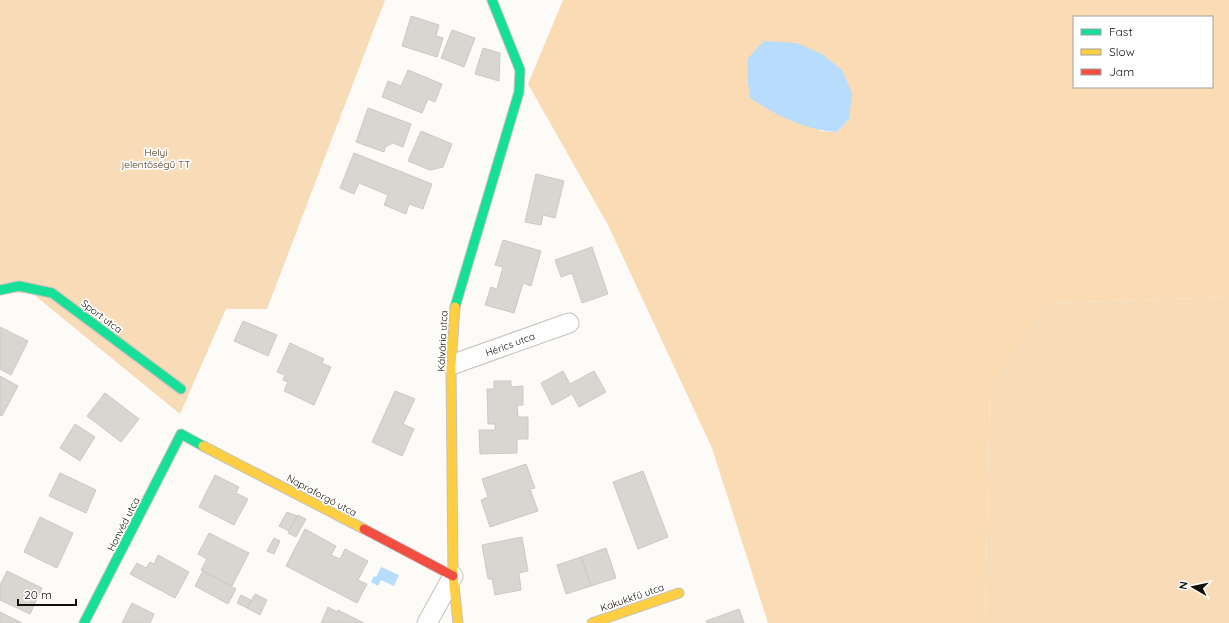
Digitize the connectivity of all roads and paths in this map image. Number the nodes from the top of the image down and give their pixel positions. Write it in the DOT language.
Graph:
graph roads {
  1 [pos="492,0"];
  2 [pos="0,290"];
  3 [pos="569,323"];
  4 [pos="451,365"];
  5 [pos="181,388"];
  6 [pos="181,434"];
  7 [pos="453,576"];
  8 [pos="679,593"];
  9 [pos="84,623"];
  10 [pos="427,623"];
  11 [pos="458,623"];
  12 [pos="592,623"];
  1 -- 4 [label="street, Kálvária utca"];
  2 -- 5 [label="street, Sport utca"];
  3 -- 4 [label="street, Hérics utca"];
  4 -- 7 [label="street, Kálvária utca"];
  6 -- 7 [label="street, Napraforgó utca"];
  6 -- 9 [label="street, Honvéd utca"];
  7 -- 10 [label="street"];
  7 -- 11 [label="street, Kálvária utca"];
  8 -- 12 [label="street, Kakukkfű utca"];
}
